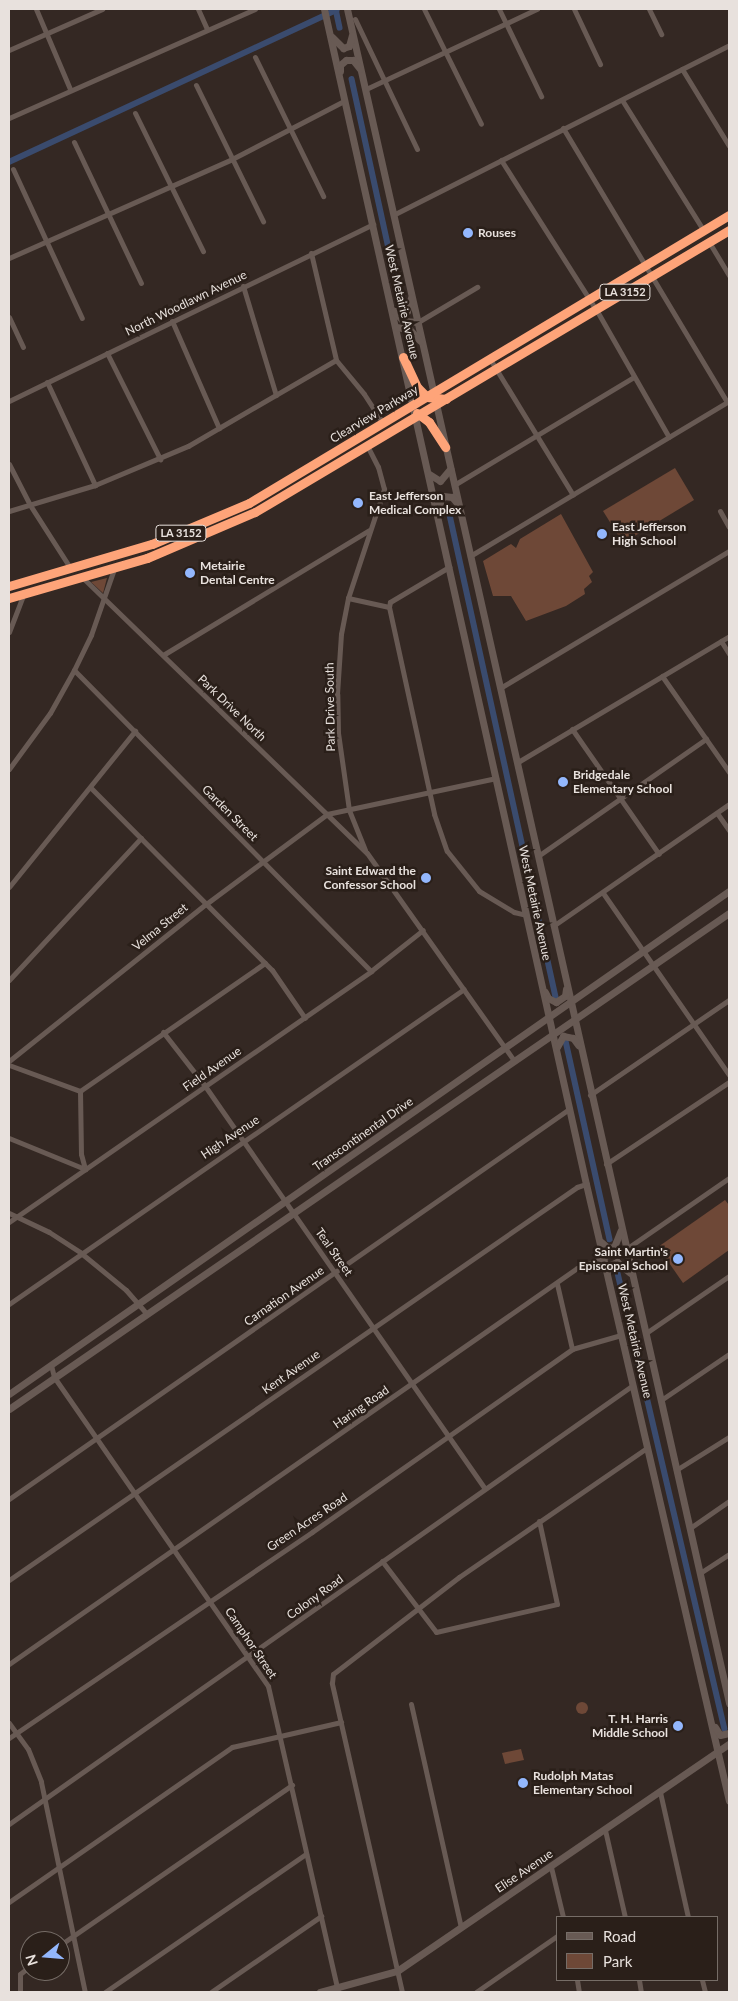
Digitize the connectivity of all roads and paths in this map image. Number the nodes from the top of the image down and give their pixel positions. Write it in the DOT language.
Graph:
graph roads {
  1 [pos="36,9"];
  2 [pos="102,9"];
  3 [pos="198,9"];
  4 [pos="255,9"];
  5 [pos="324,9"];
  6 [pos="347,9"];
  7 [pos="424,9"];
  8 [pos="499,9"];
  9 [pos="537,9"];
  10 [pos="574,9"];
  11 [pos="649,9"];
  12 [pos="355,19"];
  13 [pos="506,23"];
  14 [pos="328,27"];
  15 [pos="207,30"];
  16 [pos="352,30"];
  17 [pos="46,33"];
  18 [pos="661,34"];
  19 [pos="729,45"];
  20 [pos="9,50"];
  21 [pos="445,52"];
  22 [pos="255,56"];
  23 [pos="600,64"];
  24 [pos="682,69"];
  25 [pos="362,74"];
  26 [pos="385,81"];
  27 [pos="340,82"];
  28 [pos="196,85"];
  29 [pos="70,89"];
  30 [pos="366,89"];
  31 [pos="541,96"];
  32 [pos="622,100"];
  33 [pos="344,101"];
  34 [pos="135,113"];
  35 [pos="9,118"];
  36 [pos="481,124"];
  37 [pos="563,128"];
  38 [pos="289,129"];
  39 [pos="74,142"];
  40 [pos="729,146"];
  41 [pos="417,149"];
  42 [pos="232,159"];
  43 [pos="501,160"];
  44 [pos="13,169"];
  45 [pos="171,186"];
  46 [pos="323,196"];
  47 [pos="108,214"];
  48 [pos="393,215"];
  49 [pos="729,215"];
  50 [pos="262,221"];
  51 [pos="373,224"];
  52 [pos="729,230"];
  53 [pos="704,231"];
  54 [pos="47,241"];
  55 [pos="709,242"];
  56 [pos="202,251"];
  57 [pos="311,253"];
  58 [pos="9,258"];
  59 [pos="645,266"];
  60 [pos="652,275"];
  61 [pos="729,275"];
  62 [pos="141,283"];
  63 [pos="243,286"];
  64 [pos="477,287"];
  65 [pos="412,297"];
  66 [pos="588,299"];
  67 [pos="392,308"];
  68 [pos="596,311"];
  69 [pos="9,317"];
  70 [pos="82,318"];
  71 [pos="172,321"];
  72 [pos="418,322"];
  73 [pos="396,326"];
  74 [pos="535,331"];
  75 [pos="412,332"];
  76 [pos="399,341"];
  77 [pos="542,343"];
  78 [pos="423,346"];
  79 [pos="23,347"];
  80 [pos="107,353"];
  81 [pos="403,357"];
  82 [pos="490,359"];
  83 [pos="336,360"];
  84 [pos="496,370"];
  85 [pos="634,377"];
  86 [pos="46,382"];
  87 [pos="276,395"];
  88 [pos="433,399"];
  89 [pos="9,401"];
  90 [pos="728,401"];
  91 [pos="416,412"];
  92 [pos="383,423"];
  93 [pos="219,428"];
  94 [pos="366,433"];
  95 [pos="538,434"];
  96 [pos="669,437"];
  97 [pos="368,446"];
  98 [pos="445,447"];
  99 [pos="160,458"];
  100 [pos="348,458"];
  101 [pos="9,464"];
  102 [pos="450,469"];
  103 [pos="428,474"];
  104 [pos="454,484"];
  105 [pos="95,486"];
  106 [pos="573,495"];
  107 [pos="458,503"];
  108 [pos="30,505"];
  109 [pos="436,510"];
  110 [pos="9,511"];
  111 [pos="720,511"];
  112 [pos="729,527"];
  113 [pos="370,530"];
  114 [pos="729,551"];
  115 [pos="115,556"];
  116 [pos="470,556"];
  117 [pos="449,567"];
  118 [pos="114,568"];
  119 [pos="70,569"];
  120 [pos="83,578"];
  121 [pos="9,586"];
  122 [pos="34,590"];
  123 [pos="25,593"];
  124 [pos="9,598"];
  125 [pos="348,598"];
  126 [pos="104,601"];
  127 [pos="389,607"];
  128 [pos="9,632"];
  129 [pos="729,636"];
  130 [pos="720,641"];
  131 [pos="729,654"];
  132 [pos="163,655"];
  133 [pos="74,670"];
  134 [pos="662,676"];
  135 [pos="500,688"];
  136 [pos="572,730"];
  137 [pos="135,731"];
  138 [pos="706,739"];
  139 [pos="518,762"];
  140 [pos="9,769"];
  141 [pos="729,772"];
  142 [pos="496,778"];
  143 [pos="91,788"];
  144 [pos="429,792"];
  145 [pos="620,799"];
  146 [pos="729,804"];
  147 [pos="349,810"];
  148 [pos="717,812"];
  149 [pos="327,814"];
  150 [pos="729,830"];
  151 [pos="141,838"];
  152 [pos="366,853"];
  153 [pos="659,854"];
  154 [pos="538,856"];
  155 [pos="262,860"];
  156 [pos="9,886"];
  157 [pos="729,891"];
  158 [pos="603,893"];
  159 [pos="206,904"];
  160 [pos="729,913"];
  161 [pos="526,915"];
  162 [pos="553,926"];
  163 [pos="424,930"];
  164 [pos="644,951"];
  165 [pos="265,963"];
  166 [pos="654,966"];
  167 [pos="372,971"];
  168 [pos="9,980"];
  169 [pos="542,987"];
  170 [pos="566,988"];
  171 [pos="464,989"];
  172 [pos="729,1000"];
  173 [pos="569,1002"];
  174 [pos="305,1018"];
  175 [pos="549,1018"];
  176 [pos="573,1020"];
  177 [pos="695,1024"];
  178 [pos="163,1032"];
  179 [pos="552,1032"];
  180 [pos="579,1047"];
  181 [pos="506,1049"];
  182 [pos="557,1052"];
  183 [pos="513,1059"];
  184 [pos="9,1060"];
  185 [pos="9,1065"];
  186 [pos="729,1075"];
  187 [pos="729,1082"];
  188 [pos="205,1086"];
  189 [pos="80,1091"];
  190 [pos="590,1095"];
  191 [pos="569,1109"];
  192 [pos="9,1138"];
  193 [pos="244,1141"];
  194 [pos="606,1164"];
  195 [pos="86,1169"];
  196 [pos="729,1178"];
  197 [pos="586,1184"];
  198 [pos="286,1202"];
  199 [pos="293,1212"];
  200 [pos="9,1213"];
  201 [pos="16,1216"];
  202 [pos="9,1222"];
  203 [pos="621,1227"];
  204 [pos="599,1237"];
  205 [pos="626,1249"];
  206 [pos="82,1253"];
  207 [pos="604,1258"];
  208 [pos="336,1272"];
  209 [pos="607,1274"];
  210 [pos="729,1276"];
  211 [pos="633,1280"];
  212 [pos="557,1284"];
  213 [pos="9,1304"];
  214 [pos="139,1304"];
  215 [pos="147,1314"];
  216 [pos="115,1321"];
  217 [pos="374,1327"];
  218 [pos="121,1331"];
  219 [pos="646,1334"];
  220 [pos="621,1335"];
  221 [pos="572,1349"];
  222 [pos="729,1354"];
  223 [pos="51,1365"];
  224 [pos="54,1377"];
  225 [pos="413,1383"];
  226 [pos="633,1385"];
  227 [pos="9,1394"];
  228 [pos="661,1400"];
  229 [pos="9,1409"];
  230 [pos="448,1435"];
  231 [pos="729,1437"];
  232 [pos="98,1438"];
  233 [pos="648,1447"];
  234 [pos="676,1470"];
  235 [pos="484,1488"];
  236 [pos="136,1494"];
  237 [pos="9,1499"];
  238 [pos="729,1501"];
  239 [pos="539,1521"];
  240 [pos="690,1528"];
  241 [pos="175,1549"];
  242 [pos="729,1554"];
  243 [pos="382,1561"];
  244 [pos="700,1573"];
  245 [pos="9,1580"];
  246 [pos="210,1600"];
  247 [pos="419,1610"];
  248 [pos="249,1658"];
  249 [pos="9,1664"];
  250 [pos="729,1703"];
  251 [pos="412,1704"];
  252 [pos="710,1715"];
  253 [pos="341,1722"];
  254 [pos="9,1723"];
  255 [pos="16,1732"];
  256 [pos="729,1733"];
  257 [pos="281,1735"];
  258 [pos="9,1738"];
  259 [pos="729,1744"];
  260 [pos="718,1750"];
  261 [pos="728,1758"];
  262 [pos="722,1768"];
  263 [pos="292,1785"];
  264 [pos="660,1792"];
  265 [pos="44,1799"];
  266 [pos="729,1800"];
  267 [pos="9,1824"];
  268 [pos="605,1830"];
  269 [pos="306,1854"];
  270 [pos="551,1867"];
  271 [pos="58,1868"];
  272 [pos="9,1902"];
  273 [pos="321,1916"];
  274 [pos="562,1916"];
  275 [pos="625,1916"];
  276 [pos="688,1916"];
  277 [pos="461,1927"];
  278 [pos="72,1937"];
  279 [pos="556,1937"];
  280 [pos="397,1972"];
  281 [pos="338,1989"];
  282 [pos="86,1992"];
  283 [pos="105,1992"];
  284 [pos="211,1992"];
  285 [pos="320,1992"];
  286 [pos="402,1992"];
  287 [pos="476,1992"];
  1 -- 17 [label="street"];
  2 -- 17 [label="street"];
  3 -- 15 [label="street"];
  4 -- 15 [label="street"];
  5 -- 14 [label="main road, West Metairie Avenue"];
  6 -- 16 [label="main road, West Metairie Avenue"];
  7 -- 21 [label="street"];
  8 -- 13 [label="street"];
  9 -- 13 [label="street"];
  10 -- 23 [label="street"];
  11 -- 18 [label="street"];
  12 -- 26 [label="street"];
  13 -- 21 [label="street"];
  13 -- 31 [label="street"];
  14 -- 16 [label="main road"];
  14 -- 27 [label="main road, West Metairie Avenue"];
  15 -- 29 [label="street"];
  16 -- 25 [label="main road, West Metairie Avenue"];
  17 -- 20 [label="street"];
  17 -- 29 [label="street"];
  19 -- 24 [label="street"];
  21 -- 26 [label="street"];
  21 -- 36 [label="street"];
  22 -- 38 [label="street"];
  24 -- 32 [label="street"];
  24 -- 40 [label="street"];
  25 -- 27 [label="main road"];
  25 -- 30 [label="main road, West Metairie Avenue"];
  26 -- 30 [label="street"];
  26 -- 41 [label="street"];
  27 -- 33 [label="main road, West Metairie Avenue"];
  28 -- 42 [label="street"];
  29 -- 35 [label="street"];
  30 -- 48 [label="main road, West Metairie Avenue"];
  32 -- 37 [label="street"];
  32 -- 53 [label="street"];
  33 -- 38 [label="street"];
  33 -- 51 [label="main road, West Metairie Avenue"];
  34 -- 45 [label="street"];
  37 -- 43 [label="street"];
  37 -- 59 [label="street"];
  38 -- 42 [label="street"];
  38 -- 46 [label="street"];
  39 -- 47 [label="street"];
  42 -- 45 [label="street"];
  42 -- 50 [label="street"];
  43 -- 48 [label="street"];
  43 -- 66 [label="street"];
  44 -- 54 [label="street"];
  45 -- 47 [label="street"];
  45 -- 56 [label="street"];
  47 -- 54 [label="street"];
  47 -- 62 [label="street"];
  48 -- 65 [label="main road, West Metairie Avenue"];
  49 -- 53 [label="highway, Clearview Parkway / LA 3152"];
  51 -- 57 [label="street, North Woodlawn Avenue"];
  51 -- 67 [label="main road, West Metairie Avenue"];
  52 -- 55 [label="highway, Clearview Parkway / LA 3152"];
  53 -- 59 [label="highway, Clearview Parkway / LA 3152"];
  54 -- 58 [label="street"];
  54 -- 70 [label="street"];
  55 -- 60 [label="highway, Clearview Parkway / LA 3152"];
  55 -- 61 [label="street"];
  57 -- 63 [label="street, North Woodlawn Avenue"];
  57 -- 83 [label="street"];
  59 -- 60 [label="street"];
  59 -- 66 [label="highway, Clearview Parkway / LA 3152"];
  60 -- 68 [label="highway, Clearview Parkway / LA 3152"];
  60 -- 90 [label="street"];
  63 -- 71 [label="street, North Woodlawn Avenue"];
  63 -- 87 [label="street"];
  64 -- 72 [label="street"];
  65 -- 67 [label="main road"];
  65 -- 72 [label="main road, West Metairie Avenue"];
  66 -- 68 [label="street"];
  66 -- 74 [label="highway, Clearview Parkway / LA 3152"];
  67 -- 72 [label="main road"];
  67 -- 73 [label="main road, West Metairie Avenue"];
  68 -- 77 [label="highway, Clearview Parkway / LA 3152"];
  68 -- 85 [label="street"];
  69 -- 79 [label="street"];
  71 -- 80 [label="street, North Woodlawn Avenue"];
  71 -- 93 [label="street"];
  72 -- 78 [label="main road, West Metairie Avenue"];
  73 -- 75 [label="main road"];
  73 -- 76 [label="main road, West Metairie Avenue"];
  74 -- 77 [label="highway"];
  74 -- 82 [label="highway, Clearview Parkway / LA 3152"];
  75 -- 76 [label="main road"];
  75 -- 78 [label="main road"];
  76 -- 81 [label="main road, West Metairie Avenue"];
  77 -- 84 [label="highway, Clearview Parkway / LA 3152"];
  78 -- 88 [label="main road, West Metairie Avenue"];
  80 -- 86 [label="street, North Woodlawn Avenue"];
  80 -- 99 [label="street"];
  81 -- 88 [label="highway"];
  81 -- 91 [label="main road, West Metairie Avenue"];
  82 -- 84 [label="street"];
  82 -- 88 [label="highway, Clearview Parkway / LA 3152"];
  83 -- 87 [label="street"];
  83 -- 92 [label="street"];
  84 -- 88 [label="highway, Clearview Parkway / LA 3152"];
  84 -- 95 [label="street"];
  85 -- 95 [label="street"];
  85 -- 96 [label="street"];
  86 -- 89 [label="street, North Woodlawn Avenue"];
  86 -- 105 [label="street"];
  87 -- 93 [label="street"];
  88 -- 91 [label="highway, Clearview Parkway / LA 3152"];
  88 -- 91 [label="highway, Clearview Parkway / LA 3152"];
  88 -- 98 [label="main road, West Metairie Avenue"];
  90 -- 96 [label="street"];
  91 -- 92 [label="highway, Clearview Parkway / LA 3152"];
  91 -- 97 [label="highway, Clearview Parkway / LA 3152"];
  91 -- 98 [label="highway"];
  91 -- 103 [label="main road, West Metairie Avenue"];
  92 -- 94 [label="highway, Clearview Parkway / LA 3152"];
  93 -- 99 [label="street"];
  94 -- 100 [label="highway"];
  94 -- 115 [label="highway, Clearview Parkway / LA 3152"];
  95 -- 104 [label="street"];
  95 -- 106 [label="street"];
  96 -- 106 [label="street"];
  97 -- 100 [label="highway, Clearview Parkway / LA 3152"];
  97 -- 113 [label="street, Park Drive South"];
  98 -- 102 [label="main road, West Metairie Avenue"];
  99 -- 105 [label="street"];
  100 -- 118 [label="highway, Clearview Parkway / LA 3152"];
  101 -- 108 [label="street"];
  102 -- 103 [label="main road"];
  102 -- 104 [label="main road, West Metairie Avenue"];
  103 -- 109 [label="main road, West Metairie Avenue"];
  104 -- 107 [label="main road, West Metairie Avenue"];
  105 -- 108 [label="street"];
  106 -- 116 [label="street"];
  107 -- 109 [label="main road"];
  107 -- 116 [label="main road, West Metairie Avenue"];
  108 -- 110 [label="street"];
  108 -- 119 [label="street"];
  109 -- 117 [label="main road, West Metairie Avenue"];
  111 -- 112 [label="street"];
  113 -- 125 [label="street, Park Drive South"];
  113 -- 132 [label="street"];
  114 -- 135 [label="street"];
  115 -- 119 [label="highway, Clearview Parkway / LA 3152"];
  115 -- 120 [label="highway"];
  116 -- 135 [label="main road, West Metairie Avenue"];
  117 -- 127 [label="street"];
  117 -- 142 [label="main road, West Metairie Avenue"];
  118 -- 120 [label="highway, Clearview Parkway / LA 3152"];
  118 -- 126 [label="street"];
  119 -- 121 [label="highway, Clearview Parkway / LA 3152"];
  119 -- 122 [label="highway"];
  120 -- 122 [label="highway, Clearview Parkway / LA 3152"];
  120 -- 126 [label="street, Park Drive North"];
  122 -- 123 [label="highway, Clearview Parkway / LA 3152"];
  123 -- 124 [label="highway, Clearview Parkway / LA 3152"];
  123 -- 128 [label="street"];
  125 -- 127 [label="street"];
  125 -- 147 [label="street, Park Drive South"];
  126 -- 132 [label="street, Park Drive North"];
  126 -- 133 [label="street"];
  127 -- 144 [label="street"];
  129 -- 130 [label="street"];
  130 -- 131 [label="street"];
  130 -- 134 [label="street"];
  132 -- 149 [label="street, Park Drive North"];
  133 -- 137 [label="street, Garden Street"];
  133 -- 140 [label="street"];
  134 -- 136 [label="street"];
  134 -- 138 [label="street"];
  135 -- 139 [label="main road, West Metairie Avenue"];
  136 -- 139 [label="street"];
  136 -- 145 [label="street"];
  137 -- 143 [label="street"];
  137 -- 155 [label="street, Garden Street"];
  138 -- 141 [label="street"];
  138 -- 145 [label="street"];
  139 -- 154 [label="main road, West Metairie Avenue"];
  142 -- 144 [label="street"];
  142 -- 161 [label="main road, West Metairie Avenue"];
  143 -- 151 [label="street"];
  143 -- 156 [label="street"];
  144 -- 147 [label="street"];
  144 -- 161 [label="street"];
  145 -- 153 [label="street"];
  145 -- 154 [label="street"];
  146 -- 148 [label="street"];
  147 -- 149 [label="street"];
  147 -- 152 [label="street, Park Drive South"];
  148 -- 150 [label="street"];
  148 -- 153 [label="street"];
  149 -- 152 [label="street, Park Drive North"];
  149 -- 155 [label="street, Velma Street"];
  151 -- 159 [label="street"];
  151 -- 168 [label="street"];
  152 -- 163 [label="street"];
  153 -- 158 [label="street"];
  154 -- 162 [label="main road, West Metairie Avenue"];
  155 -- 159 [label="street, Velma Street"];
  155 -- 167 [label="street, Garden Street"];
  157 -- 164 [label="main road, Transcontinental Drive"];
  158 -- 162 [label="street"];
  158 -- 164 [label="street"];
  159 -- 165 [label="street"];
  159 -- 184 [label="street, Velma Street"];
  160 -- 166 [label="main road, Transcontinental Drive"];
  161 -- 169 [label="main road, West Metairie Avenue"];
  162 -- 170 [label="main road, West Metairie Avenue"];
  163 -- 167 [label="street, Field Avenue"];
  163 -- 171 [label="street"];
  164 -- 166 [label="street"];
  164 -- 173 [label="main road, Transcontinental Drive"];
  165 -- 174 [label="street"];
  165 -- 178 [label="street"];
  166 -- 176 [label="main road, Transcontinental Drive"];
  166 -- 177 [label="street"];
  167 -- 174 [label="street, Field Avenue"];
  169 -- 170 [label="main road"];
  169 -- 175 [label="main road, West Metairie Avenue"];
  170 -- 173 [label="main road, West Metairie Avenue"];
  171 -- 181 [label="street"];
  171 -- 193 [label="street, High Avenue"];
  172 -- 177 [label="street"];
  173 -- 175 [label="main road, Transcontinental Drive"];
  173 -- 176 [label="main road, West Metairie Avenue"];
  174 -- 188 [label="street, Field Avenue"];
  175 -- 179 [label="main road, West Metairie Avenue"];
  175 -- 181 [label="main road, Transcontinental Drive"];
  176 -- 179 [label="main road, Transcontinental Drive"];
  176 -- 180 [label="main road, West Metairie Avenue"];
  177 -- 186 [label="street"];
  177 -- 190 [label="street"];
  178 -- 188 [label="street, Teal Street"];
  178 -- 189 [label="street"];
  179 -- 182 [label="main road, West Metairie Avenue"];
  179 -- 183 [label="main road, Transcontinental Drive"];
  180 -- 182 [label="main road"];
  180 -- 190 [label="main road, West Metairie Avenue"];
  181 -- 183 [label="street"];
  181 -- 198 [label="main road, Transcontinental Drive"];
  182 -- 191 [label="main road, West Metairie Avenue"];
  183 -- 199 [label="main road, Transcontinental Drive"];
  185 -- 189 [label="street"];
  187 -- 194 [label="street"];
  188 -- 193 [label="street, Teal Street"];
  188 -- 195 [label="street, Field Avenue"];
  189 -- 195 [label="street"];
  190 -- 194 [label="main road, West Metairie Avenue"];
  191 -- 197 [label="main road, West Metairie Avenue"];
  191 -- 208 [label="street, Carnation Avenue"];
  192 -- 195 [label="street"];
  193 -- 198 [label="street, Teal Street"];
  193 -- 206 [label="street, High Avenue"];
  194 -- 203 [label="main road, West Metairie Avenue"];
  195 -- 201 [label="street, Field Avenue"];
  196 -- 205 [label="street, Haring Road"];
  197 -- 204 [label="main road, West Metairie Avenue"];
  197 -- 217 [label="street, Kent Avenue"];
  198 -- 199 [label="street, Teal Street"];
  198 -- 214 [label="main road, Transcontinental Drive"];
  199 -- 208 [label="street, Teal Street"];
  199 -- 215 [label="main road, Transcontinental Drive"];
  200 -- 201 [label="street"];
  201 -- 202 [label="street, Field Avenue"];
  201 -- 206 [label="street"];
  203 -- 204 [label="main road"];
  203 -- 205 [label="main road, West Metairie Avenue"];
  204 -- 207 [label="main road, West Metairie Avenue"];
  205 -- 207 [label="street, Haring Road"];
  205 -- 211 [label="main road, West Metairie Avenue"];
  206 -- 213 [label="street, High Avenue"];
  206 -- 214 [label="street"];
  207 -- 209 [label="main road, West Metairie Avenue"];
  207 -- 212 [label="street, Haring Road"];
  208 -- 217 [label="street, Teal Street"];
  208 -- 232 [label="street, Carnation Avenue"];
  209 -- 211 [label="main road"];
  209 -- 220 [label="main road, West Metairie Avenue"];
  210 -- 219 [label="street"];
  211 -- 219 [label="main road, West Metairie Avenue"];
  212 -- 221 [label="street"];
  212 -- 225 [label="street, Haring Road"];
  214 -- 215 [label="street"];
  214 -- 216 [label="main road, Transcontinental Drive"];
  215 -- 218 [label="main road, Transcontinental Drive"];
  216 -- 218 [label="main road"];
  216 -- 223 [label="main road, Transcontinental Drive"];
  217 -- 225 [label="street, Teal Street"];
  217 -- 236 [label="street, Kent Avenue"];
  218 -- 224 [label="main road, Transcontinental Drive"];
  219 -- 228 [label="main road, West Metairie Avenue"];
  220 -- 221 [label="street, Green Acres Road"];
  220 -- 226 [label="main road, West Metairie Avenue"];
  221 -- 230 [label="street, Green Acres Road"];
  222 -- 228 [label="street"];
  223 -- 224 [label="street"];
  223 -- 227 [label="main road, Transcontinental Drive"];
  224 -- 229 [label="main road, Transcontinental Drive"];
  224 -- 232 [label="street, Camphor Street"];
  225 -- 230 [label="street, Teal Street"];
  225 -- 241 [label="street, Haring Road"];
  226 -- 233 [label="main road, West Metairie Avenue"];
  226 -- 235 [label="street, Colony Road"];
  228 -- 234 [label="main road, West Metairie Avenue"];
  230 -- 235 [label="street, Teal Street"];
  230 -- 246 [label="street, Green Acres Road"];
  231 -- 234 [label="street"];
  232 -- 236 [label="street, Camphor Street"];
  232 -- 237 [label="street, Carnation Avenue"];
  233 -- 239 [label="street"];
  233 -- 252 [label="main road, West Metairie Avenue"];
  234 -- 240 [label="main road, West Metairie Avenue"];
  235 -- 243 [label="street, Colony Road"];
  236 -- 241 [label="street, Camphor Street"];
  236 -- 245 [label="street, Kent Avenue"];
  238 -- 240 [label="street"];
  239 -- 247 [label="street"];
  239 -- 247 [label="street"];
  240 -- 244 [label="main road, West Metairie Avenue"];
  241 -- 246 [label="street, Camphor Street"];
  241 -- 249 [label="street, Haring Road"];
  242 -- 244 [label="street"];
  243 -- 247 [label="street"];
  243 -- 248 [label="street, Colony Road"];
  244 -- 250 [label="main road, West Metairie Avenue"];
  246 -- 248 [label="street, Camphor Street"];
  246 -- 255 [label="street, Green Acres Road"];
  247 -- 253 [label="street"];
  248 -- 257 [label="street, Camphor Street"];
  248 -- 265 [label="street, Colony Road"];
  251 -- 277 [label="street"];
  252 -- 256 [label="main road"];
  252 -- 260 [label="main road, West Metairie Avenue"];
  253 -- 257 [label="street"];
  253 -- 280 [label="street"];
  254 -- 255 [label="street"];
  255 -- 258 [label="street, Green Acres Road"];
  255 -- 265 [label="street"];
  257 -- 263 [label="street, Camphor Street"];
  257 -- 271 [label="street"];
  259 -- 260 [label="main road, Elise Avenue"];
  260 -- 262 [label="main road, West Metairie Avenue"];
  260 -- 264 [label="main road, Elise Avenue"];
  261 -- 262 [label="main road"];
  262 -- 266 [label="main road, West Metairie Avenue"];
  263 -- 269 [label="street, Camphor Street"];
  263 -- 278 [label="street"];
  264 -- 268 [label="main road, Elise Avenue"];
  264 -- 276 [label="street"];
  265 -- 267 [label="street, Colony Road"];
  265 -- 271 [label="street"];
  268 -- 270 [label="main road, Elise Avenue"];
  268 -- 275 [label="street"];
  269 -- 273 [label="street, Camphor Street"];
  269 -- 283 [label="street"];
  270 -- 274 [label="street"];
  270 -- 277 [label="main road, Elise Avenue"];
  271 -- 272 [label="street"];
  271 -- 278 [label="street"];
  273 -- 281 [label="street, Camphor Street"];
  273 -- 284 [label="street"];
  277 -- 280 [label="main road, Elise Avenue"];
  278 -- 282 [label="street"];
  279 -- 287 [label="street"];
  280 -- 281 [label="main road, Elise Avenue"];
  280 -- 286 [label="street"];
  281 -- 285 [label="main road, Elise Avenue"];
}
